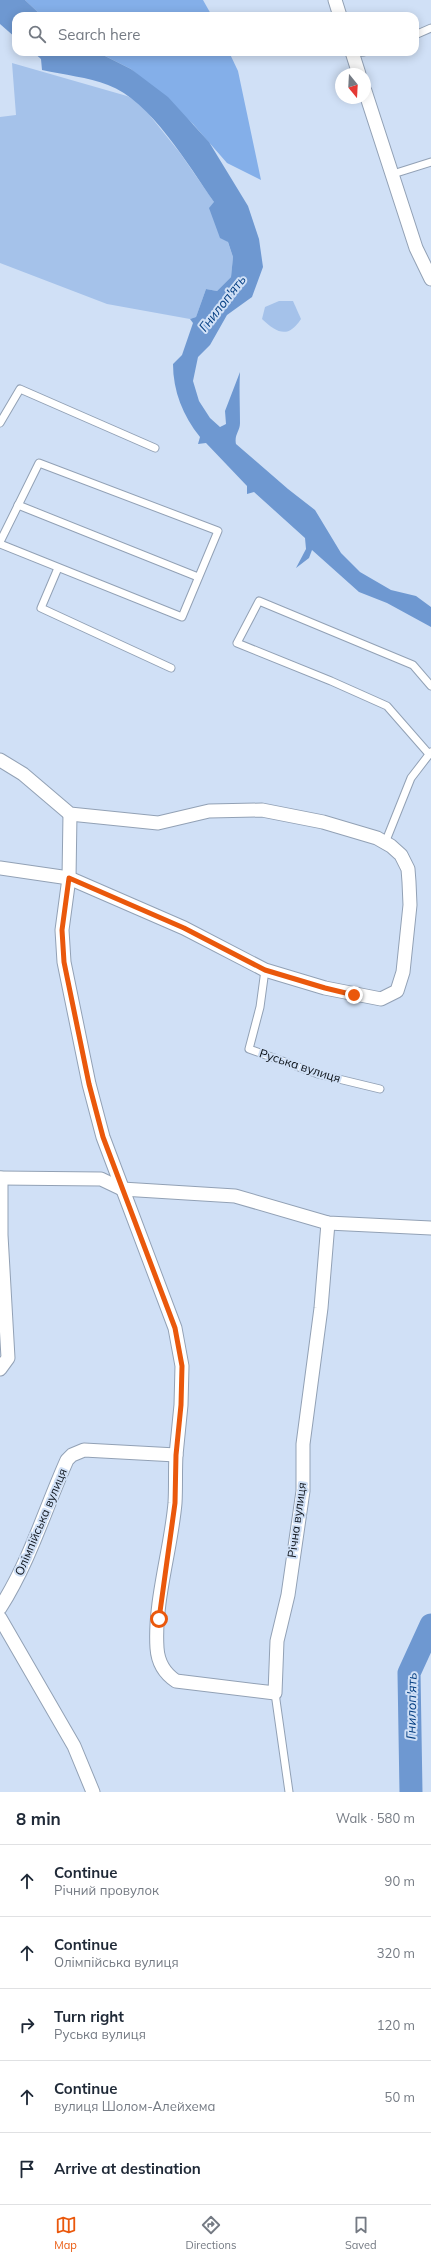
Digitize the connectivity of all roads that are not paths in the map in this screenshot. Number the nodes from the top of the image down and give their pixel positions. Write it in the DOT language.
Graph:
graph roads {
  1 [pos="335,0"];
  2 [pos="339,12"];
  3 [pos="431,28"];
  4 [pos="419,33"];
  5 [pos="357,56"];
  6 [pos="358,68"];
  7 [pos="369,104"];
  8 [pos="431,162"];
  9 [pos="393,174"];
  10 [pos="431,279"];
  11 [pos="0,423"];
  12 [pos="155,448"];
  13 [pos="18,505"];
  14 [pos="0,543"];
  15 [pos="58,568"];
  16 [pos="198,578"];
  17 [pos="171,668"];
  18 [pos="431,686"];
  19 [pos="430,753"];
  20 [pos="0,760"];
  21 [pos="70,814"];
  22 [pos="385,843"];
  23 [pos="0,868"];
  24 [pos="69,878"];
  25 [pos="265,970"];
  26 [pos="380,1089"];
  27 [pos="1,1178"];
  28 [pos="122,1189"];
  29 [pos="328,1223"];
  30 [pos="431,1228"];
  31 [pos="0,1369"];
  32 [pos="176,1455"];
  33 [pos="0,1608"];
  34 [pos="0,1618"];
  35 [pos="275,1692"];
  36 [pos="93,1792"];
  37 [pos="289,1792"];
  1 -- 2 [label="street"];
  3 -- 4 [label="lane"];
  5 -- 6 [label="street"];
  7 -- 9 [label="street"];
  8 -- 9 [label="lane"];
  9 -- 10 [label="street"];
  11 -- 12 [label="lane"];
  13 -- 14 [label="lane"];
  13 -- 16 [label="lane"];
  13 -- 16 [label="lane"];
  14 -- 15 [label="lane"];
  15 -- 16 [label="lane"];
  15 -- 17 [label="lane"];
  18 -- 19 [label="lane"];
  19 -- 22 [label="lane"];
  20 -- 21 [label="street"];
  21 -- 22 [label="street"];
  21 -- 24 [label="street"];
  22 -- 25 [label="street"];
  23 -- 24 [label="street"];
  24 -- 25 [label="street"];
  24 -- 28 [label="street"];
  25 -- 26 [label="lane, Руська вулиця"];
  27 -- 28 [label="street"];
  27 -- 31 [label="street"];
  28 -- 29 [label="street"];
  28 -- 32 [label="street"];
  29 -- 30 [label="street"];
  29 -- 35 [label="street, Річна вулиця"];
  32 -- 33 [label="street, Олімпійська вулиця"];
  32 -- 35 [label="street"];
  34 -- 36 [label="street"];
  35 -- 37 [label="lane, Річна вулиця"];
}
